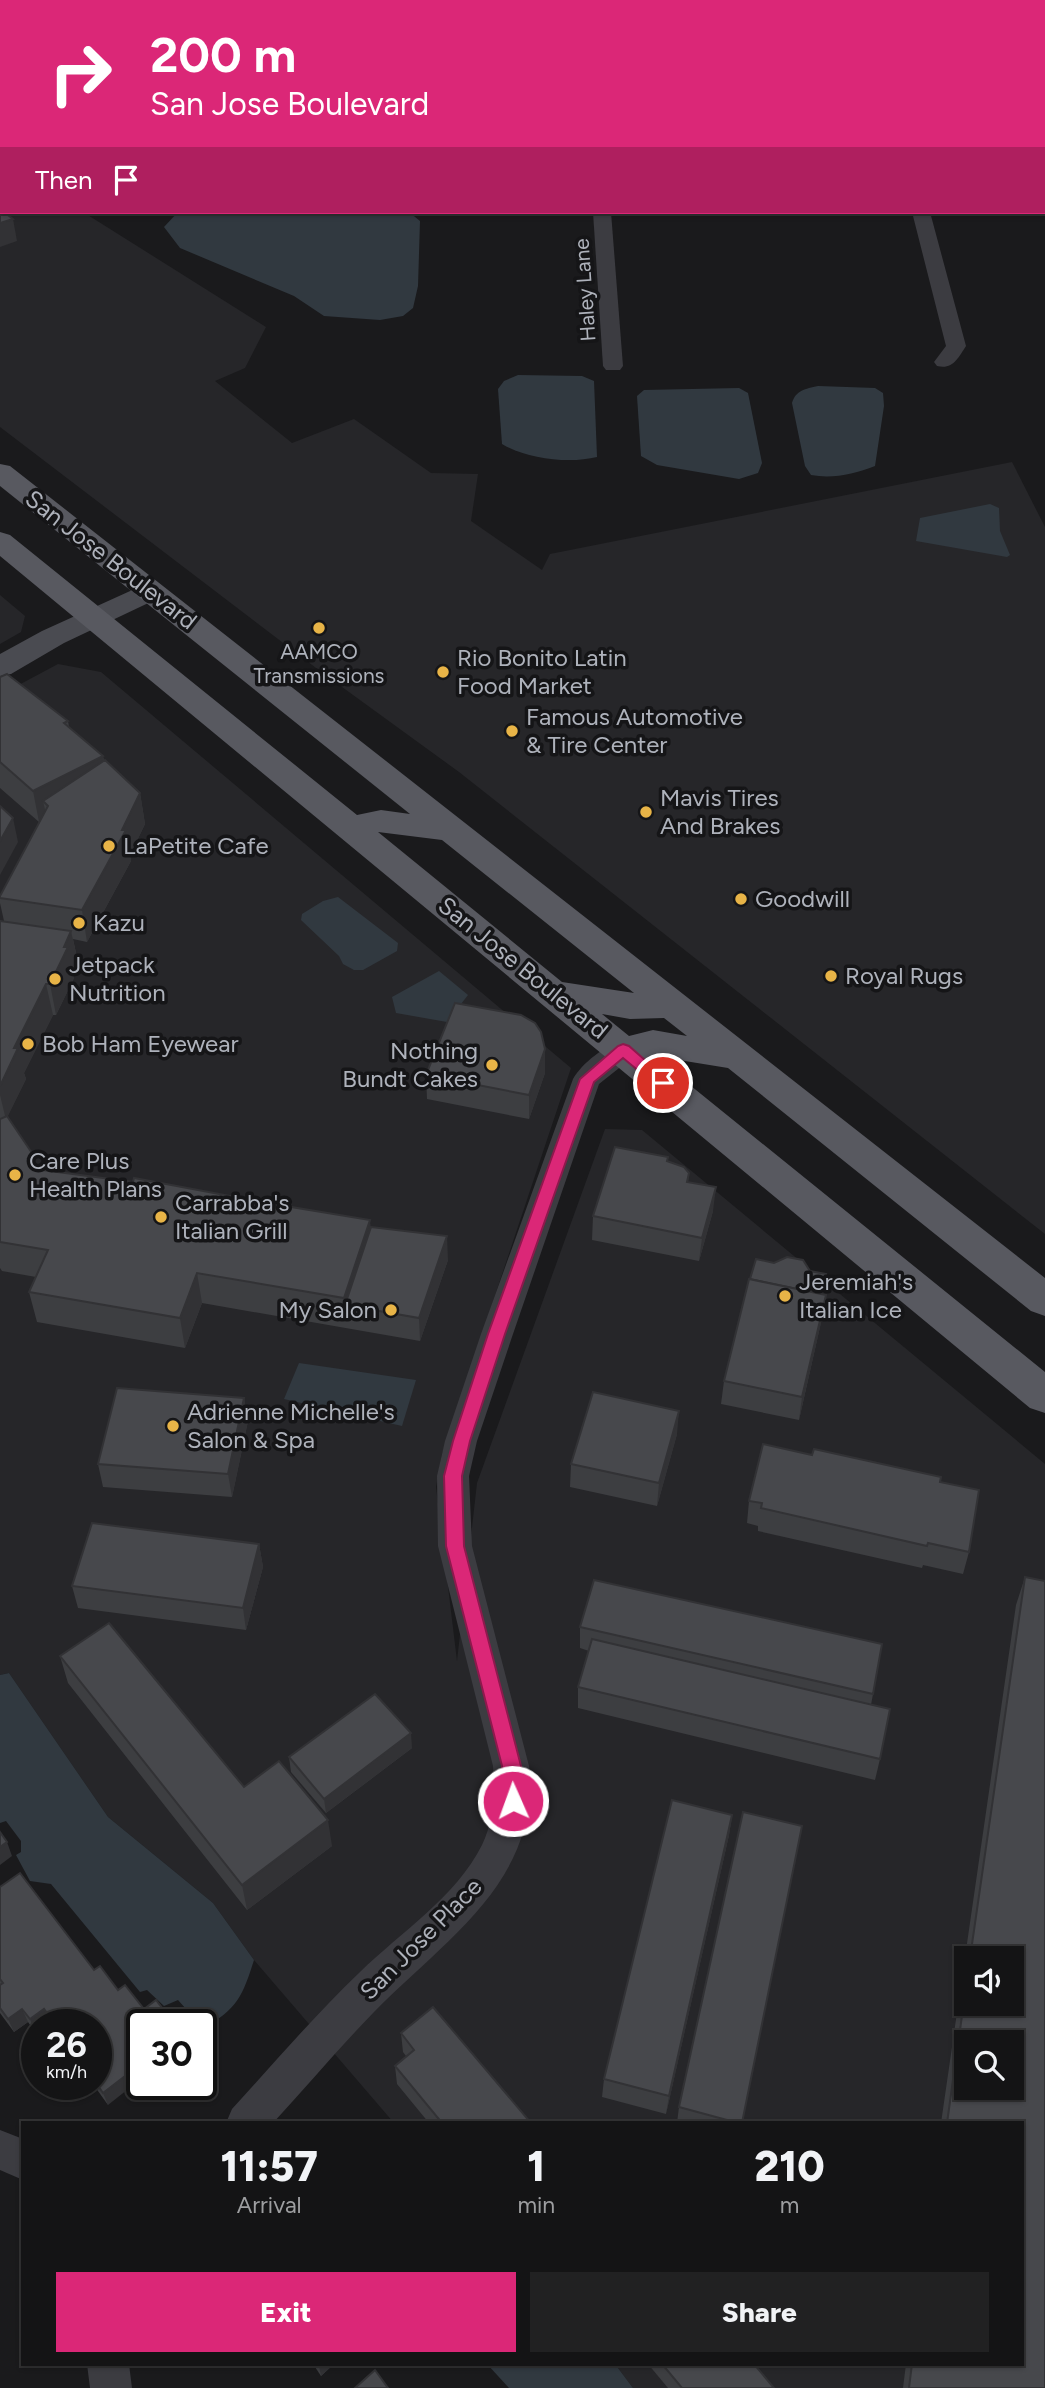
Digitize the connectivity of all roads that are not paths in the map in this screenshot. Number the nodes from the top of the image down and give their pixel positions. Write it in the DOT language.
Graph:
graph roads {
  1 [pos="602,214"];
  2 [pos="922,214"];
  3 [pos="944,362"];
  4 [pos="613,366"];
  5 [pos="0,472"];
  6 [pos="0,541"];
  7 [pos="150,591"];
  8 [pos="94,618"];
  9 [pos="0,667"];
  10 [pos="352,827"];
  11 [pos="452,830"];
  12 [pos="554,993"];
  13 [pos="673,1004"];
  14 [pos="623,1050"];
  15 [pos="740,1058"];
  16 [pos="1045,1300"];
  17 [pos="1045,1396"];
  18 [pos="248,2121"];
  19 [pos="0,2150"];
  20 [pos="21,2159"];
  21 [pos="108,2366"];
  22 [pos="111,2388"];
  1 -- 4 [label="street, Haley Lane"];
  2 -- 3 [label="street"];
  5 -- 7 [label="main road, San Jose Boulevard"];
  6 -- 8 [label="main road, San Jose Boulevard"];
  7 -- 8 [label="street"];
  7 -- 11 [label="main road, San Jose Boulevard"];
  8 -- 9 [label="street"];
  8 -- 10 [label="main road, San Jose Boulevard"];
  10 -- 11 [label="main road"];
  10 -- 12 [label="main road, San Jose Boulevard"];
  11 -- 13 [label="main road, San Jose Boulevard"];
  12 -- 13 [label="main road"];
  12 -- 14 [label="main road, San Jose Boulevard"];
  13 -- 15 [label="main road, San Jose Boulevard"];
  14 -- 15 [label="main road"];
  14 -- 17 [label="main road, San Jose Boulevard"];
  14 -- 18 [label="street, San Jose Place"];
  15 -- 16 [label="main road, San Jose Boulevard"];
  19 -- 20 [label="street"];
  21 -- 22 [label="street"];
}
